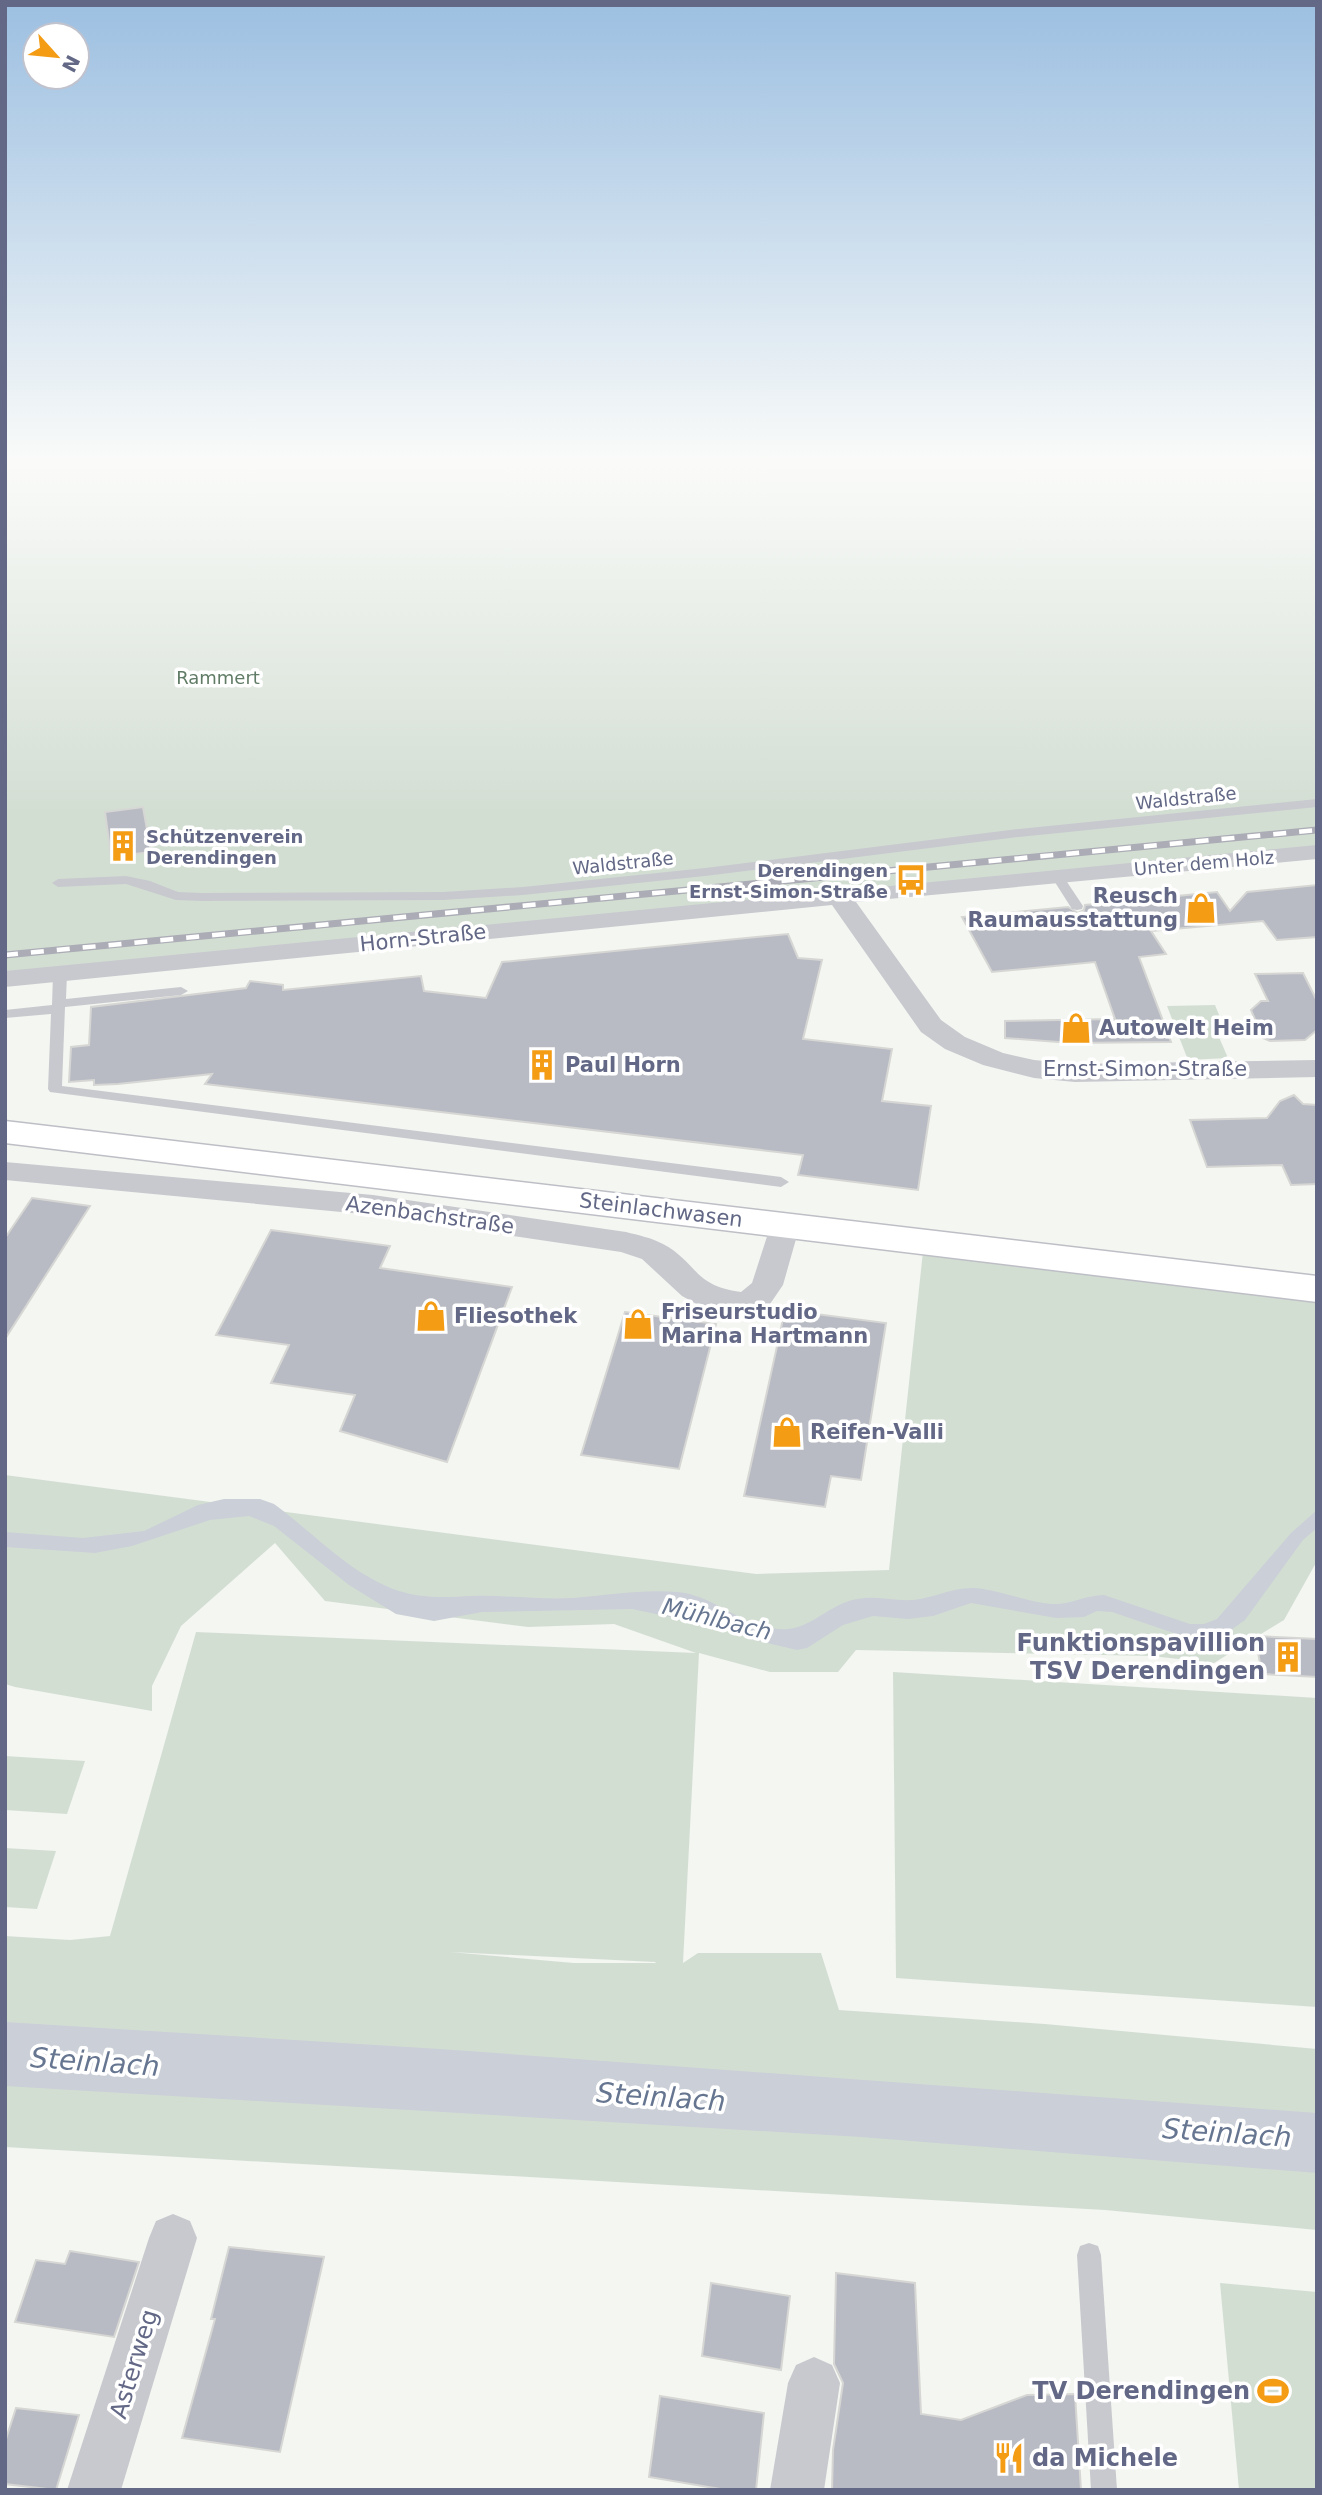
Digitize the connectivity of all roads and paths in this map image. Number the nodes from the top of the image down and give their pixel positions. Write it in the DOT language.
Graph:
graph roads {
  1 [pos="1317,803"];
  2 [pos="1317,852"];
  3 [pos="1057,876"];
  4 [pos="58,883"];
  5 [pos="840,897"];
  6 [pos="1077,906"];
  7 [pos="60,974"];
  8 [pos="5,979"];
  9 [pos="181,992"];
  10 [pos="59,1006"];
  11 [pos="5,1014"];
  12 [pos="1317,1068"];
  13 [pos="5,1132"];
  14 [pos="5,1171"];
  15 [pos="781,1182"];
  16 [pos="784,1225"];
  17 [pos="1317,1289"];
  18 [pos="173,2238"];
  19 [pos="1089,2255"];
  20 [pos="814,2383"];
  21 [pos="94,2490"];
  22 [pos="797,2490"];
  23 [pos="1104,2490"];
  1 -- 4 [label="lane, Waldstraße"];
  2 -- 3 [label="street, Unter dem Holz"];
  3 -- 5 [label="street, Unter dem Holz"];
  3 -- 6 [label="lane"];
  5 -- 7 [label="street, Horn-Straße"];
  5 -- 12 [label="street, Ernst-Simon-Straße"];
  7 -- 8 [label="street, Horn-Straße"];
  7 -- 10 [label="lane"];
  9 -- 10 [label="lane"];
  10 -- 11 [label="lane"];
  10 -- 15 [label="lane"];
  13 -- 16 [label="street, Steinlachwasen"];
  14 -- 16 [label="street, Azenbachstraße"];
  16 -- 17 [label="street, Steinlachwasen"];
  18 -- 21 [label="street, Asterweg"];
  19 -- 23 [label="lane"];
  20 -- 22 [label="street"];
}
